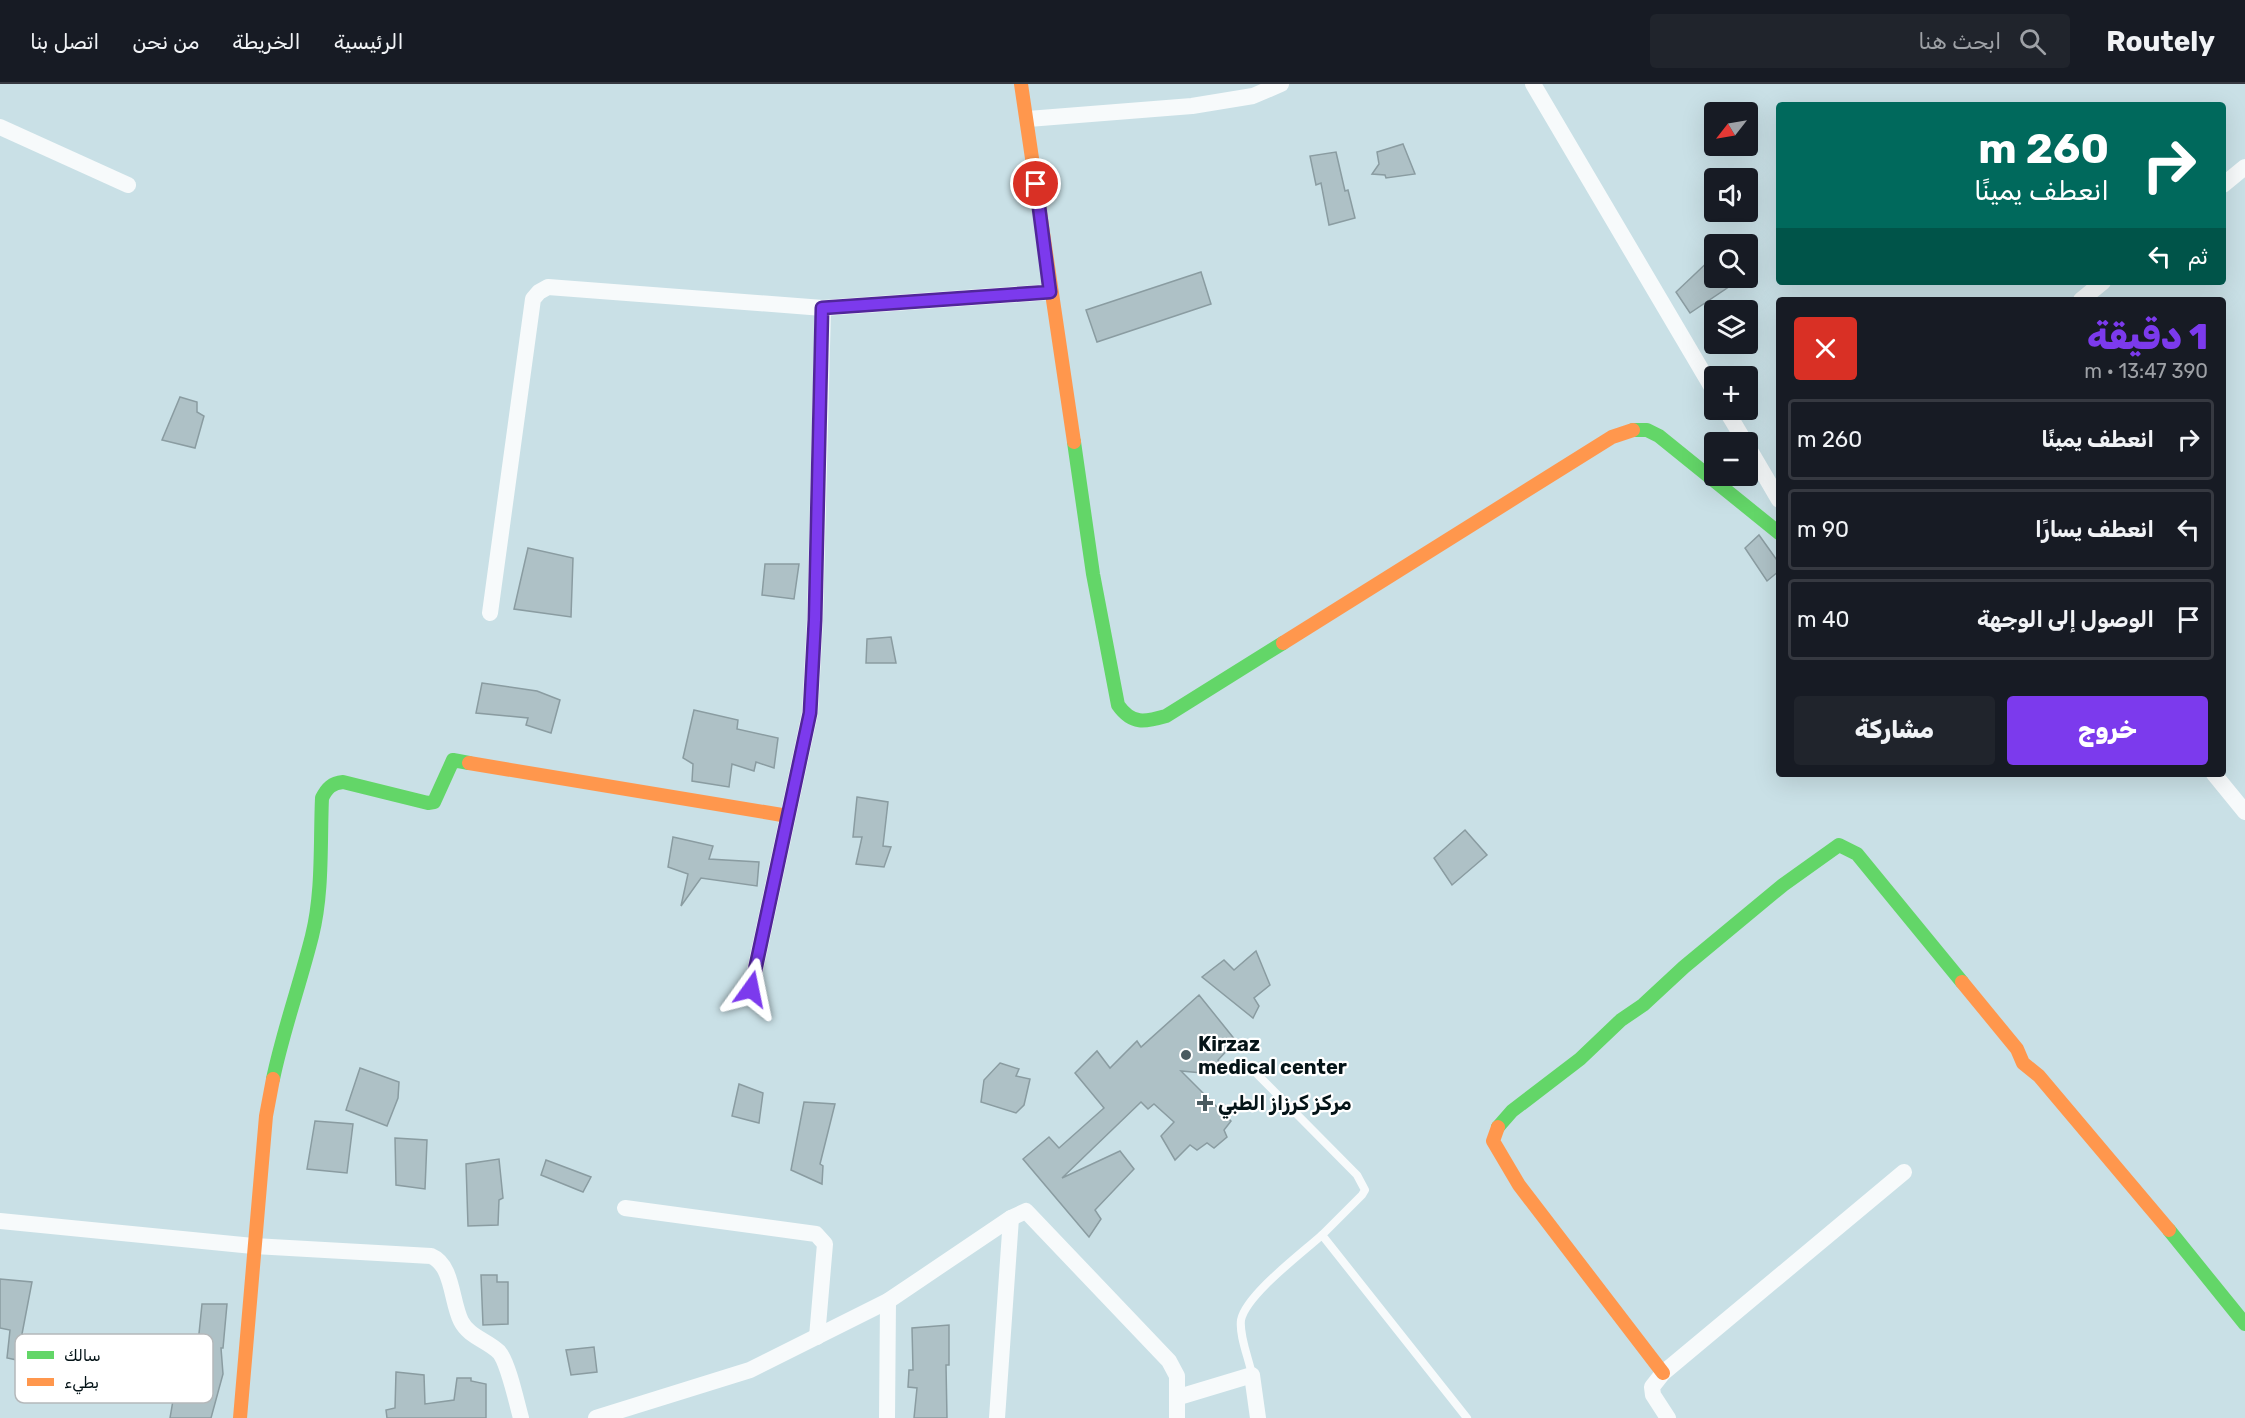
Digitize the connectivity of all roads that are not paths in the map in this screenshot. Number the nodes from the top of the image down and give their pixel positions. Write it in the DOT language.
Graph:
graph roads {
  1 [pos="1021,84"];
  2 [pos="1281,84"];
  3 [pos="1533,84"];
  4 [pos="1028,119"];
  5 [pos="0,127"];
  6 [pos="2245,167"];
  7 [pos="2226,183"];
  8 [pos="128,185"];
  9 [pos="2099,285"];
  10 [pos="1050,292"];
  11 [pos="2085,297"];
  12 [pos="822,308"];
  13 [pos="1704,374"];
  14 [pos="1758,464"];
  15 [pos="1776,495"];
  16 [pos="1776,531"];
  17 [pos="490,613"];
  18 [pos="2216,777"];
  19 [pos="2245,812"];
  20 [pos="788,816"];
  21 [pos="751,989"];
  22 [pos="1255,1072"];
  23 [pos="1904,1172"];
  24 [pos="625,1208"];
  25 [pos="1011,1218"];
  26 [pos="0,1221"];
  27 [pos="1322,1235"];
  28 [pos="253,1246"];
  29 [pos="888,1301"];
  30 [pos="2245,1324"];
  31 [pos="817,1337"];
  32 [pos="1663,1373"];
  33 [pos="1252,1375"];
  34 [pos="1179,1397"];
  35 [pos="653,1401"];
  36 [pos="240,1418"];
  37 [pos="521,1418"];
  38 [pos="596,1418"];
  39 [pos="654,1418"];
  40 [pos="887,1418"];
  41 [pos="997,1418"];
  42 [pos="1178,1418"];
  43 [pos="1258,1418"];
  44 [pos="1467,1418"];
  45 [pos="1668,1418"];
  1 -- 4 [label="street"];
  2 -- 4 [label="street"];
  3 -- 13 [label="street"];
  4 -- 10 [label="street"];
  5 -- 8 [label="street"];
  6 -- 7 [label="street"];
  9 -- 11 [label="street"];
  10 -- 12 [label="street"];
  10 -- 16 [label="street"];
  12 -- 17 [label="street"];
  12 -- 20 [label="street"];
  14 -- 15 [label="street"];
  18 -- 19 [label="street"];
  20 -- 21 [label="street"];
  20 -- 28 [label="street"];
  22 -- 27 [label="lane"];
  23 -- 32 [label="street"];
  24 -- 31 [label="street"];
  25 -- 29 [label="street"];
  25 -- 34 [label="street"];
  25 -- 41 [label="street"];
  26 -- 28 [label="street"];
  27 -- 33 [label="lane"];
  27 -- 44 [label="lane"];
  28 -- 36 [label="street"];
  28 -- 37 [label="street"];
  29 -- 31 [label="street"];
  29 -- 40 [label="street"];
  30 -- 32 [label="street"];
  31 -- 35 [label="street"];
  32 -- 45 [label="street"];
  33 -- 34 [label="street"];
  33 -- 43 [label="street"];
  34 -- 42 [label="street"];
  35 -- 38 [label="street"];
  35 -- 39 [label="street"];
}
